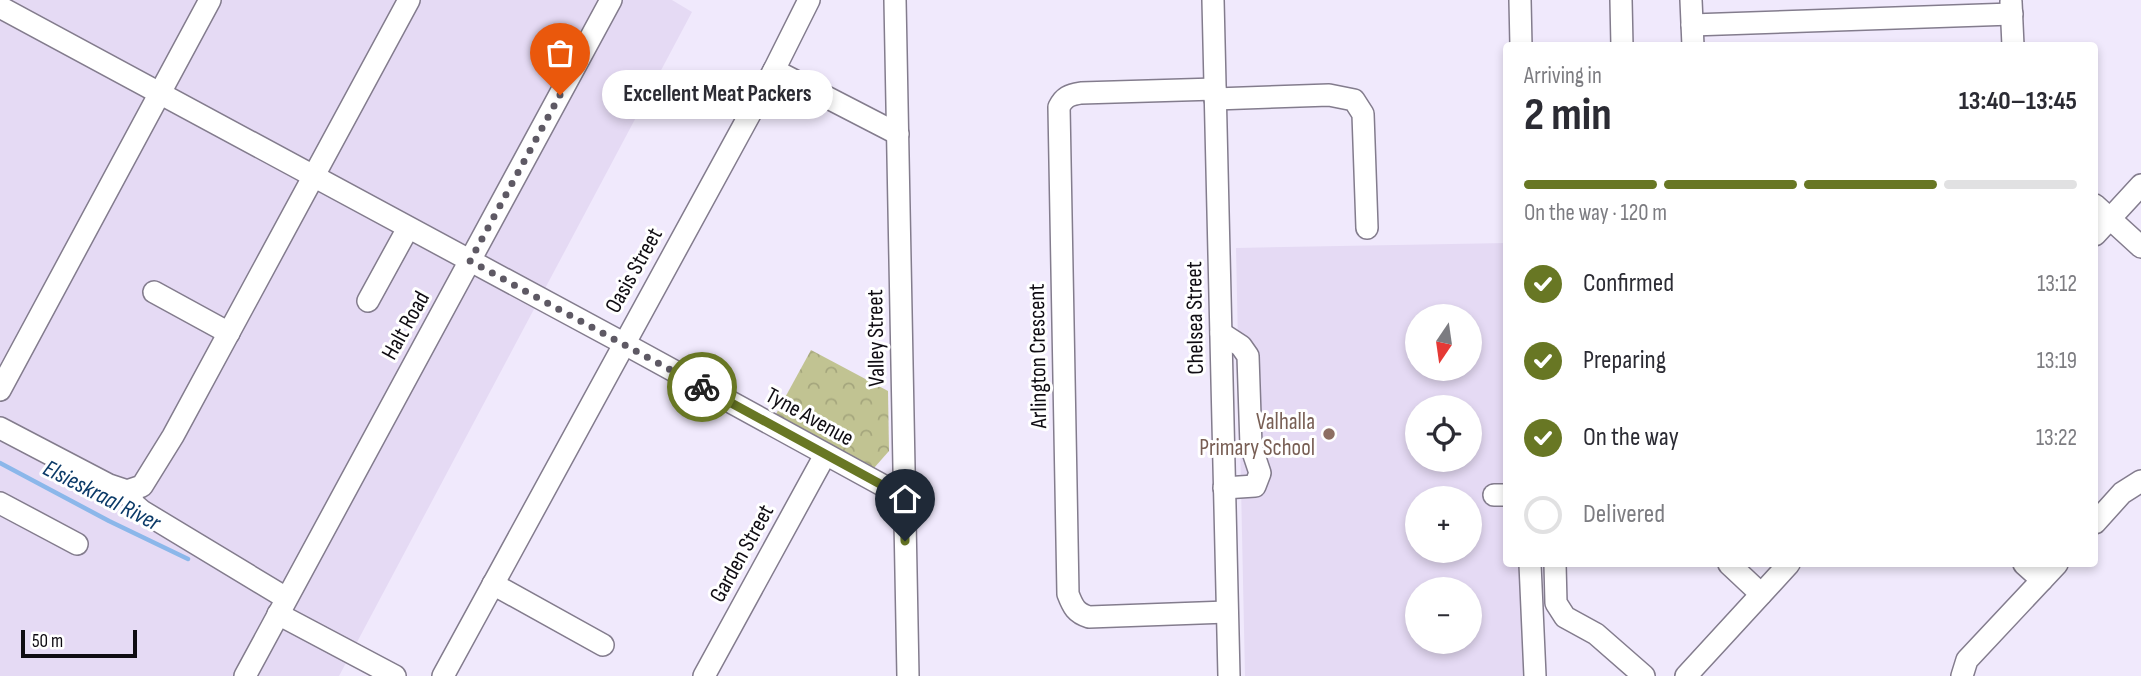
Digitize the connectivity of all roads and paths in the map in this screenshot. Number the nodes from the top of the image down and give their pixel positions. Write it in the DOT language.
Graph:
graph roads {
  1 [pos="210,0"];
  2 [pos="409,0"];
  3 [pos="611,0"];
  4 [pos="809,0"];
  5 [pos="895,0"];
  6 [pos="1213,0"];
  7 [pos="1520,0"];
  8 [pos="1621,0"];
  9 [pos="1691,0"];
  10 [pos="2012,7"];
  11 [pos="4,10"];
  12 [pos="1693,35"];
  13 [pos="1521,42"];
  14 [pos="1622,42"];
  15 [pos="2013,42"];
  16 [pos="774,70"];
  17 [pos="158,94"];
  18 [pos="1215,94"];
  19 [pos="898,134"];
  20 [pos="313,178"];
  21 [pos="2141,185"];
  22 [pos="2102,212"];
  23 [pos="408,228"];
  24 [pos="1367,228"];
  25 [pos="2141,247"];
  26 [pos="470,261"];
  27 [pos="154,292"];
  28 [pos="368,301"];
  29 [pos="229,332"];
  30 [pos="1221,333"];
  31 [pos="623,343"];
  32 [pos="0,390"];
  33 [pos="0,428"];
  34 [pos="825,455"];
  35 [pos="2141,481"];
  36 [pos="1224,488"];
  37 [pos="127,491"];
  38 [pos="904,497"];
  39 [pos="0,503"];
  40 [pos="2098,520"];
  41 [pos="77,544"];
  42 [pos="1530,567"];
  43 [pos="1555,567"];
  44 [pos="1732,567"];
  45 [pos="1786,567"];
  46 [pos="2027,567"];
  47 [pos="2054,567"];
  48 [pos="2042,580"];
  49 [pos="493,584"];
  50 [pos="1760,594"];
  51 [pos="282,606"];
  52 [pos="1227,612"];
  53 [pos="603,645"];
  54 [pos="363,668"];
  55 [pos="244,676"];
  56 [pos="395,676"];
  57 [pos="443,676"];
  58 [pos="704,676"];
  59 [pos="908,676"];
  60 [pos="1229,676"];
  61 [pos="1535,676"];
  62 [pos="1644,676"];
  63 [pos="1687,676"];
  64 [pos="1962,676"];
  1 -- 17 [label="street"];
  2 -- 20 [label="street"];
  3 -- 26 [label="street, Halt Road"];
  4 -- 16 [label="street, Oasis Street"];
  5 -- 19 [label="street, Valley Street"];
  6 -- 18 [label="street, Chelsea Street"];
  7 -- 13 [label="street"];
  8 -- 14 [label="street"];
  9 -- 12 [label="street"];
  10 -- 12 [label="street"];
  10 -- 15 [label="street"];
  11 -- 17 [label="street, Tyne Avenue"];
  16 -- 19 [label="street"];
  16 -- 31 [label="street, Oasis Street"];
  17 -- 20 [label="street, Tyne Avenue"];
  17 -- 32 [label="street"];
  18 -- 24 [label="street"];
  18 -- 30 [label="street, Chelsea Street"];
  18 -- 52 [label="street, Arlington Crescent"];
  19 -- 38 [label="street, Valley Street"];
  20 -- 23 [label="street, Tyne Avenue"];
  20 -- 29 [label="street"];
  21 -- 22 [label="street"];
  22 -- 25 [label="street"];
  23 -- 26 [label="street, Tyne Avenue"];
  23 -- 28 [label="street"];
  26 -- 31 [label="street, Tyne Avenue"];
  26 -- 51 [label="street, Halt Road"];
  27 -- 29 [label="street"];
  29 -- 37 [label="street"];
  30 -- 36 [label="street, Chelsea Street"];
  30 -- 36 [label="street"];
  31 -- 34 [label="street, Tyne Avenue"];
  31 -- 49 [label="street, Oasis Street"];
  33 -- 37 [label="street"];
  34 -- 38 [label="street, Tyne Avenue"];
  34 -- 58 [label="street, Garden Street"];
  35 -- 40 [label="street"];
  36 -- 52 [label="street, Chelsea Street"];
  37 -- 51 [label="street"];
  38 -- 59 [label="street, Valley Street"];
  39 -- 41 [label="street"];
  42 -- 61 [label="street"];
  43 -- 62 [label="street"];
  44 -- 50 [label="street"];
  45 -- 50 [label="street"];
  46 -- 48 [label="street"];
  47 -- 48 [label="street"];
  48 -- 64 [label="street"];
  49 -- 53 [label="street"];
  49 -- 57 [label="street, Oasis Street"];
  50 -- 63 [label="street"];
  51 -- 54 [label="street"];
  51 -- 55 [label="street, Halt Road"];
  52 -- 60 [label="street, Chelsea Street"];
  54 -- 56 [label="street"];
}
